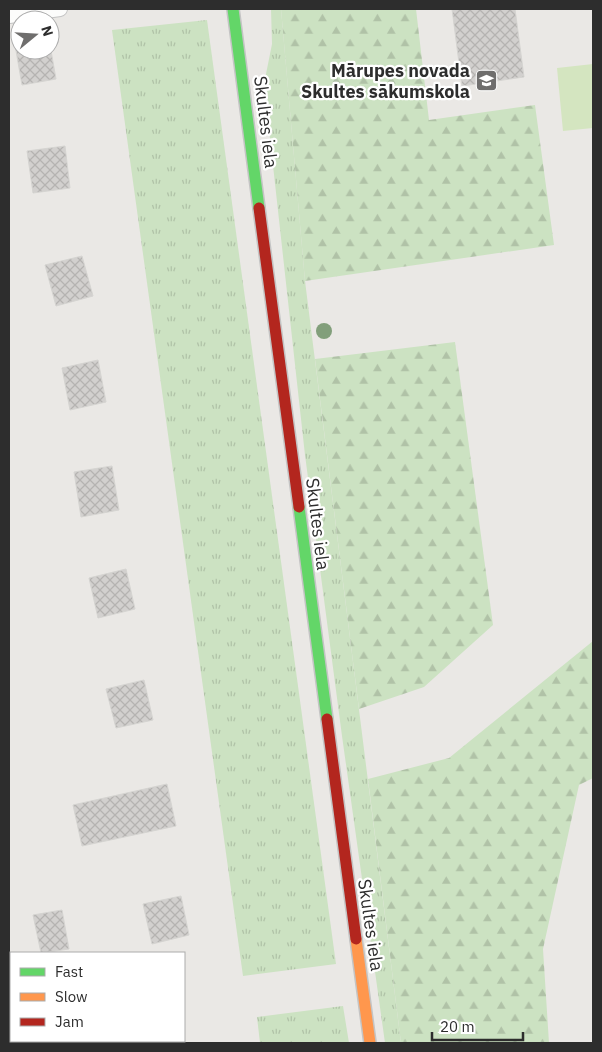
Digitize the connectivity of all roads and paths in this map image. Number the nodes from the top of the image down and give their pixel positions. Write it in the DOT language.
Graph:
graph roads {
  1 [pos="60,9"];
  2 [pos="233,9"];
  3 [pos="9,16"];
  4 [pos="370,1043"];
  1 -- 3 [label="lane"];
  2 -- 4 [label="main road, Skultes iela"];
}
